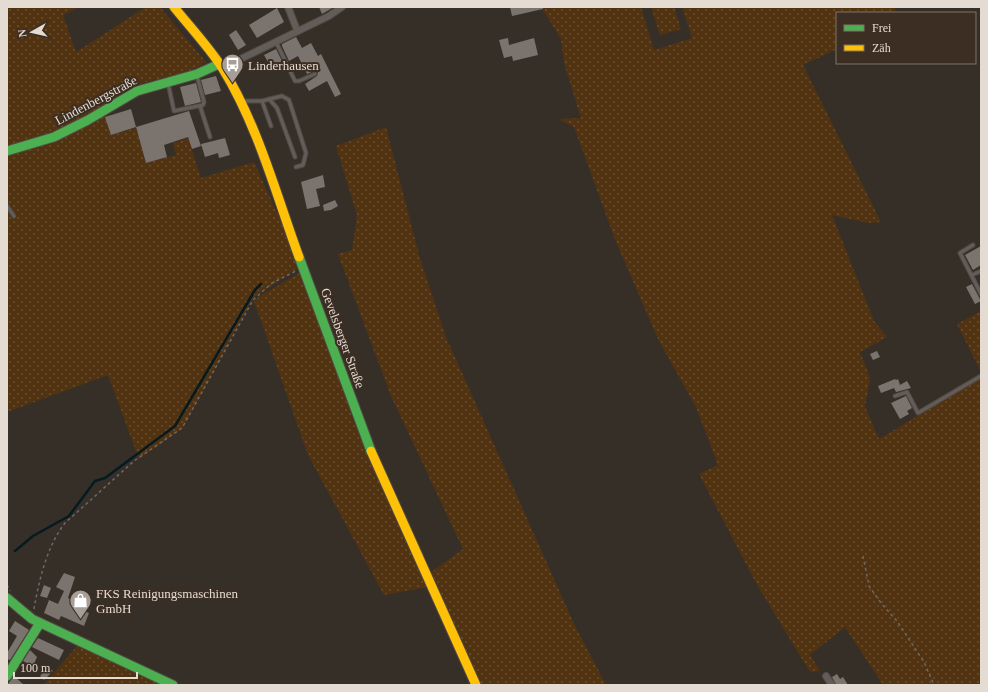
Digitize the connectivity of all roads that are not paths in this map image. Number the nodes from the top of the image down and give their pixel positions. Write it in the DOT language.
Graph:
graph roads {
  1 [pos="174,7"];
  2 [pos="288,7"];
  3 [pos="342,7"];
  4 [pos="296,30"];
  5 [pos="275,41"];
  6 [pos="221,66"];
  7 [pos="196,74"];
  8 [pos="315,74"];
  9 [pos="168,82"];
  10 [pos="269,99"];
  11 [pos="240,101"];
  12 [pos="262,101"];
  13 [pos="200,106"];
  14 [pos="271,126"];
  15 [pos="210,138"];
  16 [pos="7,151"];
  17 [pos="295,157"];
  18 [pos="296,167"];
  19 [pos="7,206"];
  20 [pos="14,216"];
  21 [pos="973,245"];
  22 [pos="981,271"];
  23 [pos="972,275"];
  24 [pos="981,294"];
  25 [pos="981,376"];
  26 [pos="896,396"];
  27 [pos="7,598"];
  28 [pos="36,621"];
  29 [pos="7,676"];
  30 [pos="826,676"];
  31 [pos="173,685"];
  32 [pos="476,685"];
  33 [pos="832,685"];
  1 -- 6 [label="main road, Gevelsberger Straße"];
  2 -- 4 [label="street"];
  3 -- 4 [label="street, Lindenbergstraße"];
  4 -- 5 [label="street, Lindenbergstraße"];
  5 -- 6 [label="street, Lindenbergstraße"];
  5 -- 8 [label="lane"];
  6 -- 7 [label="main road, Lindenbergstraße"];
  6 -- 11 [label="main road, Gevelsberger Straße"];
  7 -- 9 [label="main road, Lindenbergstraße"];
  7 -- 13 [label="lane"];
  9 -- 13 [label="lane"];
  9 -- 16 [label="main road, Lindenbergstraße"];
  10 -- 12 [label="lane"];
  10 -- 17 [label="lane"];
  10 -- 18 [label="lane"];
  11 -- 12 [label="lane"];
  11 -- 32 [label="main road, Gevelsberger Straße"];
  12 -- 14 [label="lane"];
  13 -- 15 [label="lane"];
  19 -- 20 [label="lane"];
  21 -- 23 [label="lane"];
  22 -- 23 [label="lane"];
  23 -- 24 [label="lane"];
  25 -- 26 [label="lane"];
  27 -- 28 [label="main road"];
  28 -- 29 [label="main road"];
  28 -- 31 [label="main road"];
  30 -- 33 [label="street"];
}
